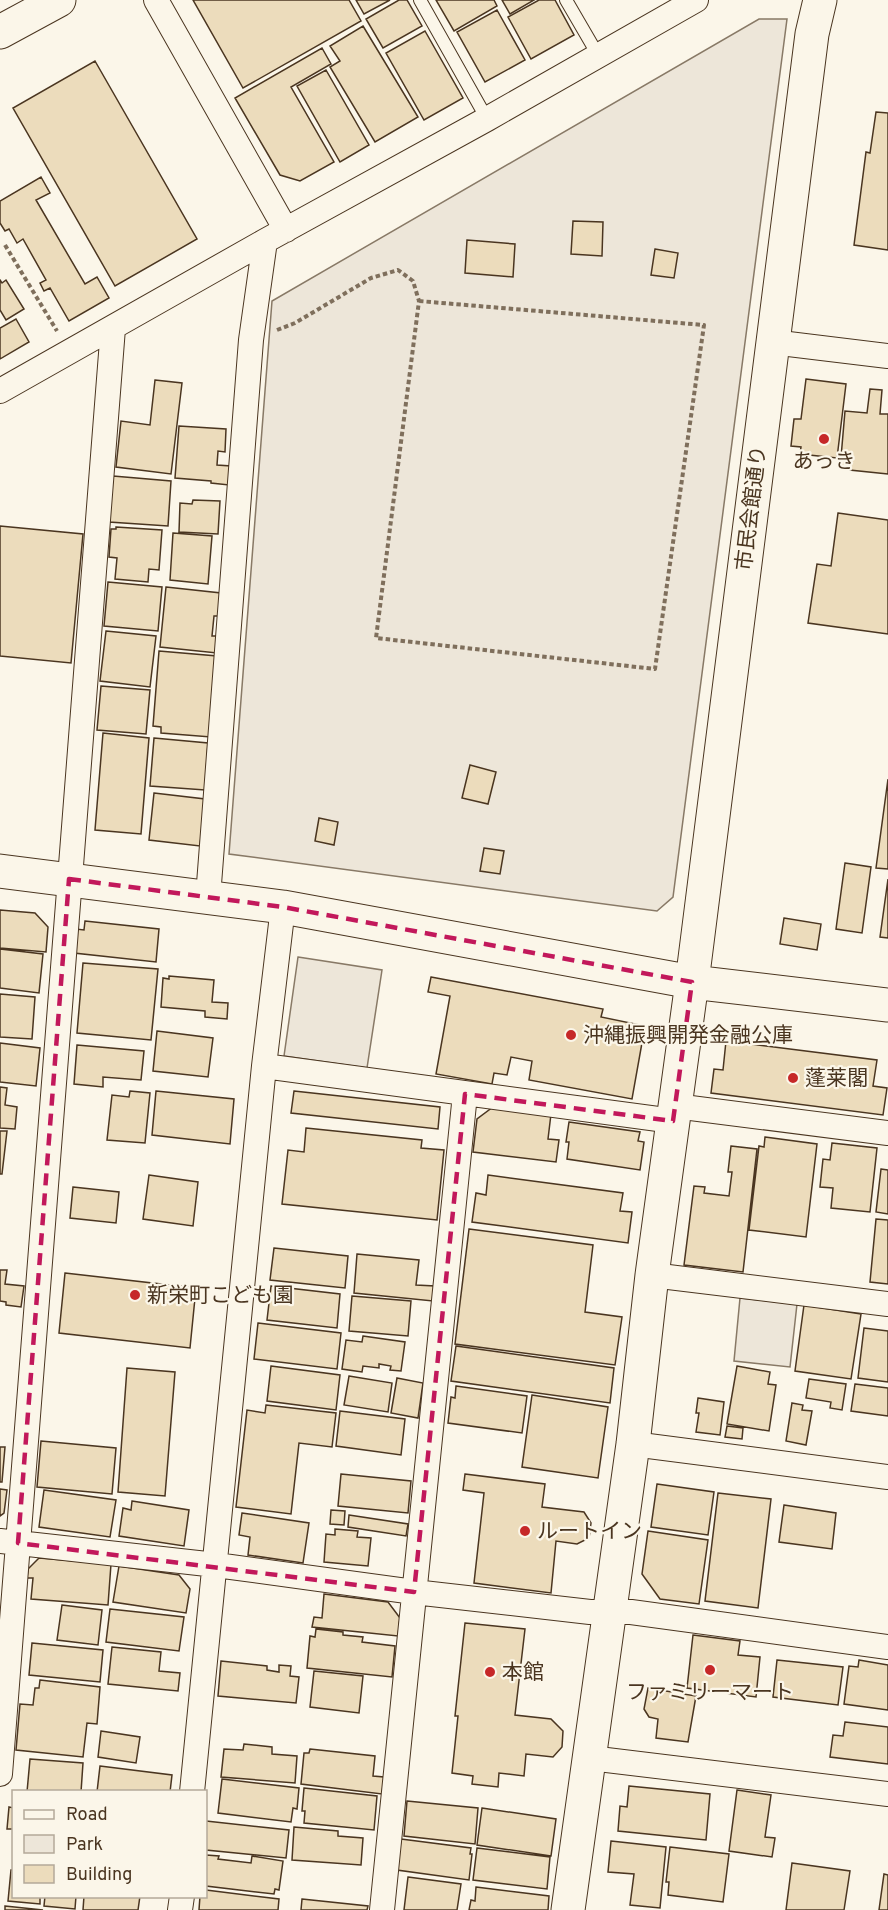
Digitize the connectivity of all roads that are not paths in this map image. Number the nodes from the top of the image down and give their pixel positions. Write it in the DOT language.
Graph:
graph roads {
  1 [pos="59,0"];
  2 [pos="156,0"];
  3 [pos="420,0"];
  4 [pos="566,0"];
  5 [pos="696,0"];
  6 [pos="820,0"];
  7 [pos="0,32"];
  8 [pos="598,55"];
  9 [pos="487,119"];
  10 [pos="275,236"];
  11 [pos="113,328"];
  12 [pos="772,342"];
  13 [pos="888,356"];
  14 [pos="0,391"];
  15 [pos="0,871"];
  16 [pos="69,879"];
  17 [pos="208,897"];
  18 [pos="283,907"];
  19 [pos="692,982"];
  20 [pos="888,1005"];
  21 [pos="264,1066"];
  22 [pos="465,1094"];
  23 [pos="674,1114"];
  24 [pos="888,1133"];
  25 [pos="652,1275"];
  26 [pos="888,1304"];
  27 [pos="633,1444"];
  28 [pos="888,1478"];
  29 [pos="9,1542"];
  30 [pos="216,1565"];
  31 [pos="414,1592"];
  32 [pos="609,1612"];
  33 [pos="888,1647"];
  34 [pos="590,1758"];
  35 [pos="0,1774"];
  36 [pos="192,1790"];
  37 [pos="888,1794"];
  38 [pos="382,1910"];
  39 [pos="568,1910"];
  1 -- 7 [label="street"];
  2 -- 10 [label="street"];
  3 -- 9 [label="lane"];
  4 -- 8 [label="lane"];
  5 -- 8 [label="street"];
  6 -- 12 [label="street, 市民会館通り"];
  8 -- 9 [label="street"];
  9 -- 10 [label="street"];
  10 -- 11 [label="street"];
  10 -- 17 [label="street"];
  11 -- 14 [label="street"];
  11 -- 16 [label="street"];
  12 -- 13 [label="street"];
  12 -- 19 [label="street, 市民会館通り"];
  15 -- 16 [label="street"];
  16 -- 17 [label="street"];
  16 -- 29 [label="street"];
  17 -- 18 [label="street"];
  18 -- 19 [label="street"];
  18 -- 21 [label="street"];
  19 -- 20 [label="street"];
  19 -- 23 [label="street, 市民会館通り"];
  21 -- 22 [label="street"];
  21 -- 30 [label="street"];
  22 -- 23 [label="street"];
  22 -- 31 [label="street"];
  23 -- 24 [label="street"];
  23 -- 25 [label="street, 市民会館通り"];
  25 -- 26 [label="street"];
  25 -- 27 [label="street, 市民会館通り"];
  27 -- 28 [label="street"];
  27 -- 32 [label="street, 市民会館通り"];
  29 -- 30 [label="street"];
  29 -- 35 [label="street"];
  30 -- 31 [label="street"];
  30 -- 36 [label="street"];
  31 -- 32 [label="street"];
  31 -- 38 [label="street"];
  32 -- 33 [label="street"];
  32 -- 34 [label="street, 市民会館通り"];
  34 -- 37 [label="street"];
  34 -- 39 [label="street, 市民会館通り"];
}
